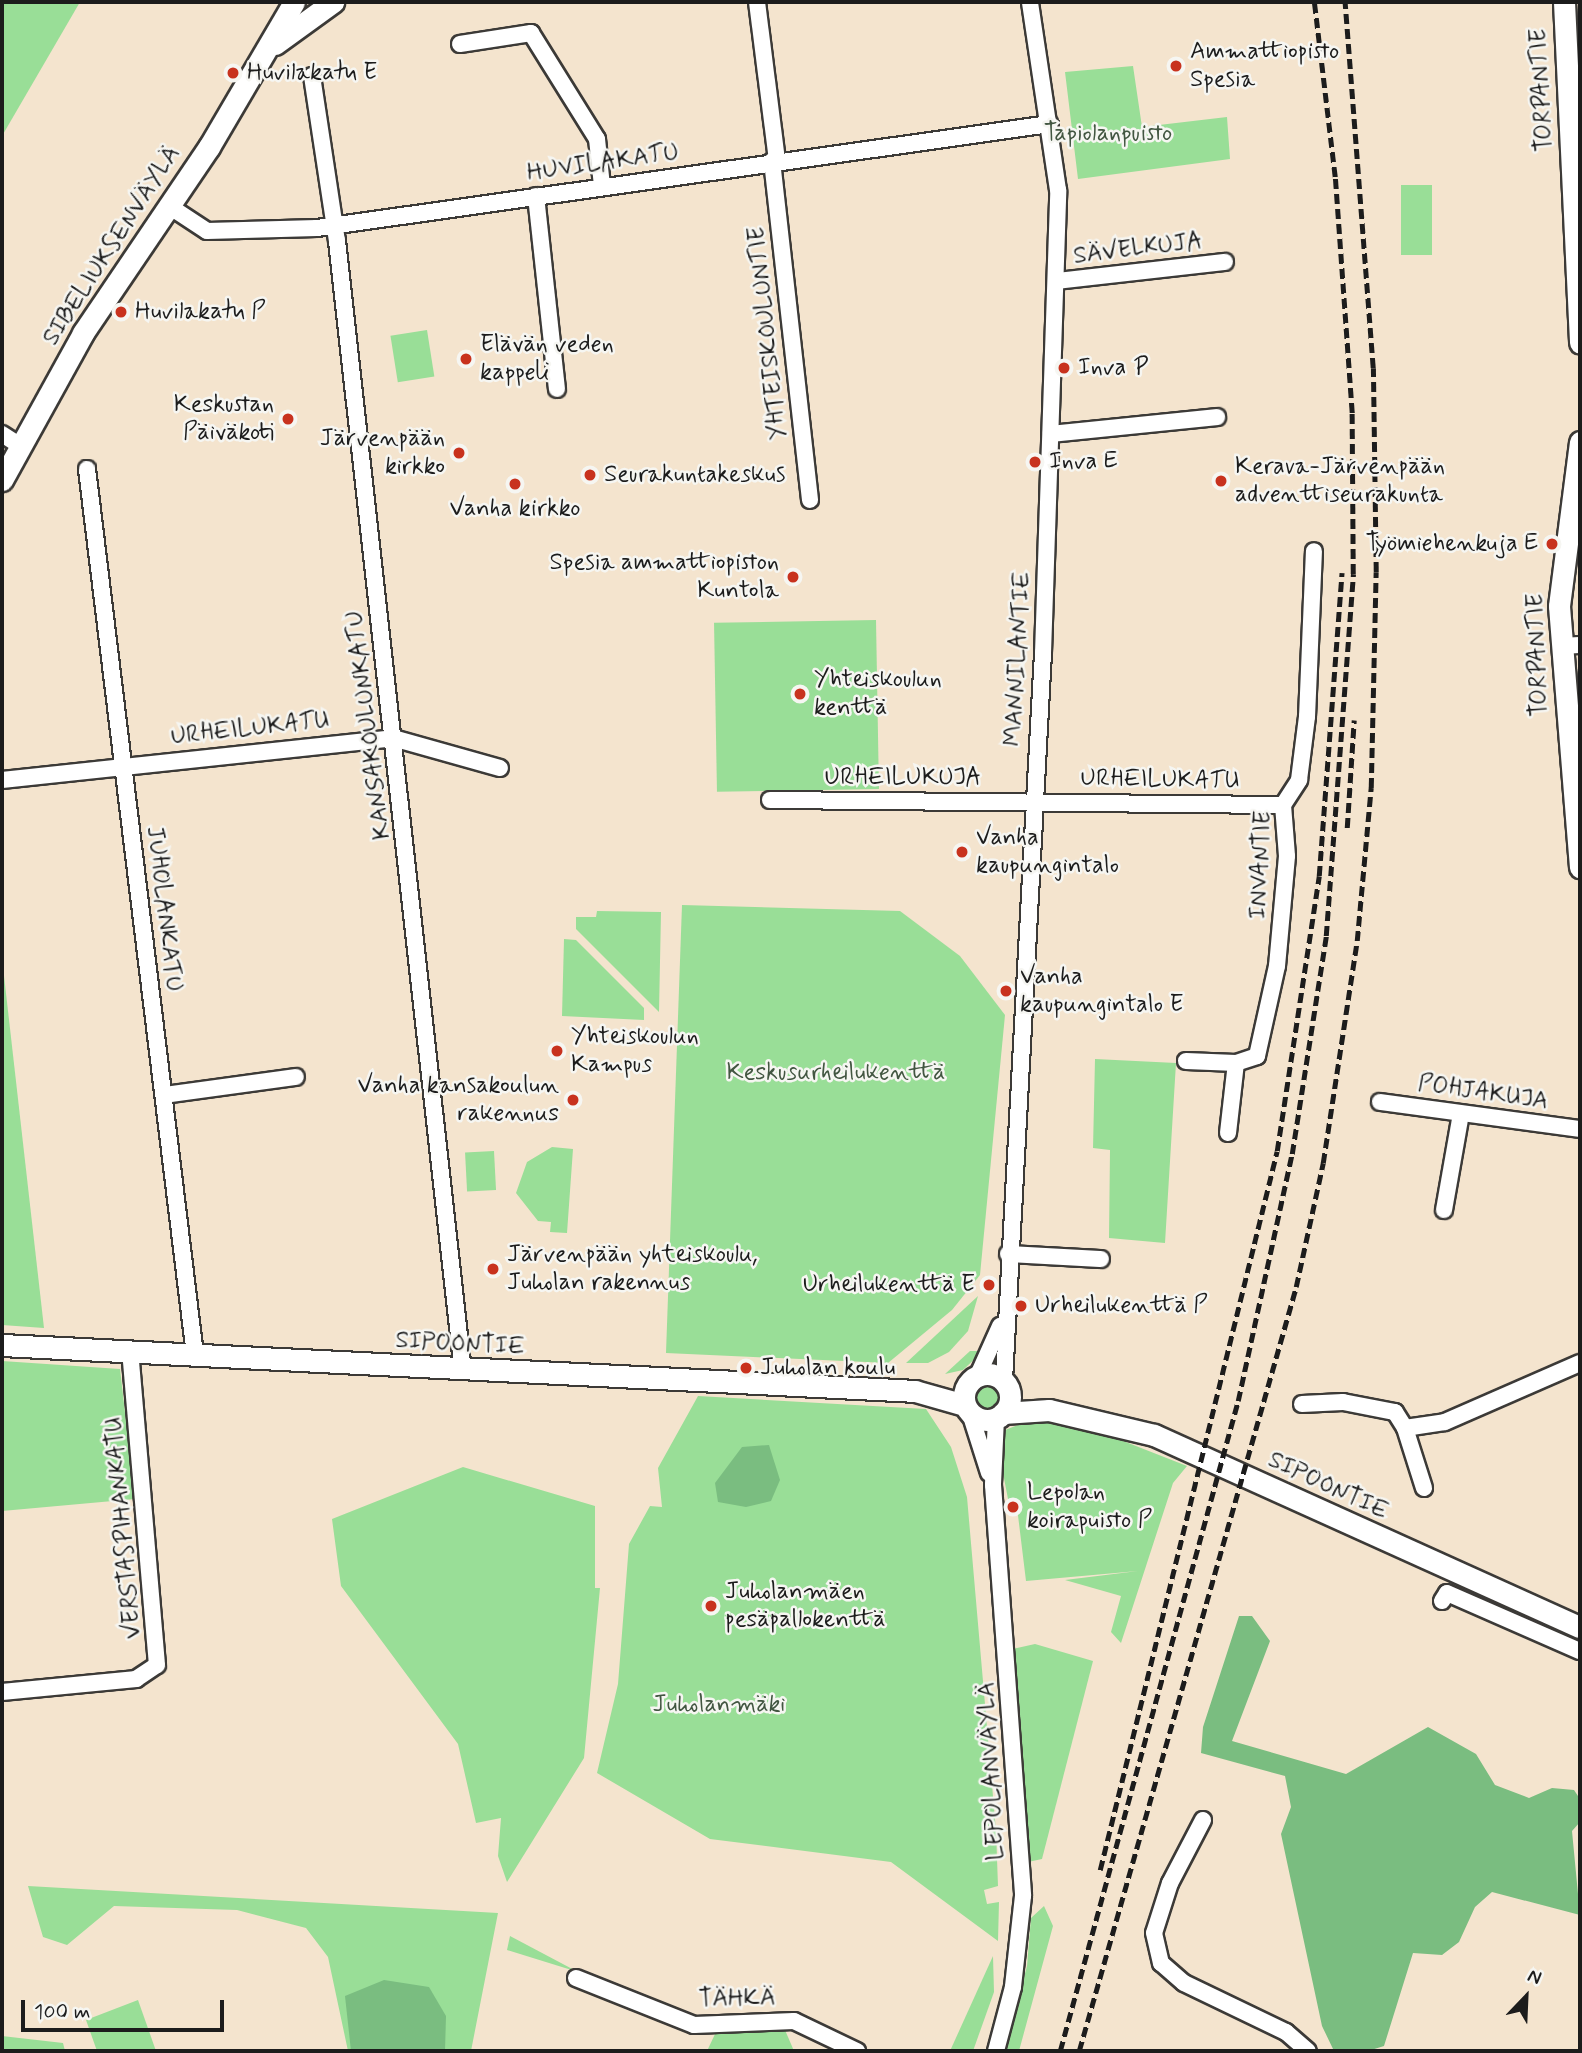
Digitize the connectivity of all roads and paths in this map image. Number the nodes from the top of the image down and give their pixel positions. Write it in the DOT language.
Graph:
graph roads {
  1 [pos="293,2"];
  2 [pos="757,2"];
  3 [pos="1030,2"];
  4 [pos="1564,2"];
  5 [pos="324,3"];
  6 [pos="460,44"];
  7 [pos="273,46"];
  8 [pos="312,76"];
  9 [pos="1050,124"];
  10 [pos="774,161"];
  11 [pos="602,186"];
  12 [pos="536,196"];
  13 [pos="169,206"];
  14 [pos="334,226"];
  15 [pos="1225,262"];
  16 [pos="1056,281"];
  17 [pos="1580,343"];
  18 [pos="557,389"];
  19 [pos="1217,417"];
  20 [pos="1051,434"];
  21 [pos="10,440"];
  22 [pos="1580,442"];
  23 [pos="87,469"];
  24 [pos="2,480"];
  25 [pos="810,500"];
  26 [pos="1314,551"];
  27 [pos="1571,646"];
  28 [pos="393,738"];
  29 [pos="123,767"];
  30 [pos="500,768"];
  31 [pos="1575,776"];
  32 [pos="2,780"];
  33 [pos="770,800"];
  34 [pos="1035,801"];
  35 [pos="1283,805"];
  36 [pos="1580,867"];
  37 [pos="1186,1061"];
  38 [pos="1236,1063"];
  39 [pos="296,1077"];
  40 [pos="164,1095"];
  41 [pos="1380,1102"];
  42 [pos="1461,1114"];
  43 [pos="1580,1129"];
  44 [pos="1228,1133"];
  45 [pos="1444,1210"];
  46 [pos="1008,1254"];
  47 [pos="1101,1259"];
  48 [pos="1002,1321"];
  49 [pos="2,1345"];
  50 [pos="130,1352"];
  51 [pos="195,1355"];
  52 [pos="1580,1363"];
  53 [pos="463,1371"];
  54 [pos="974,1377"];
  55 [pos="1006,1384"];
  56 [pos="915,1391"];
  57 [pos="1302,1404"];
  58 [pos="967,1409"];
  59 [pos="1049,1410"];
  60 [pos="1000,1416"];
  61 [pos="1405,1428"];
  62 [pos="993,1485"];
  63 [pos="1424,1488"];
  64 [pos="1442,1601"];
  65 [pos="1580,1627"];
  66 [pos="1580,1651"];
  67 [pos="2,1692"];
  68 [pos="1203,1820"];
  69 [pos="576,1978"];
  70 [pos="857,2051"];
  71 [pos="996,2051"];
  72 [pos="1308,2051"];
  1 -- 7 [label="street, SIBELIUKSENVÄYLÄ"];
  2 -- 10 [label="street, YHTEISKOULUNTIE"];
  3 -- 9 [label="street, MANNILANTIE"];
  4 -- 17 [label="street, TORPANTIE"];
  5 -- 7 [label="street, SIBELIUKSENVÄYLÄ"];
  6 -- 11 [label="street"];
  7 -- 13 [label="street, SIBELIUKSENVÄYLÄ"];
  8 -- 14 [label="street, KANSAKOULUNKATU"];
  9 -- 10 [label="street, HUVILAKATU"];
  9 -- 16 [label="street, MANNILANTIE"];
  10 -- 11 [label="street, HUVILAKATU"];
  10 -- 25 [label="street, YHTEISKOULUNTIE"];
  11 -- 12 [label="street, HUVILAKATU"];
  12 -- 14 [label="street, HUVILAKATU"];
  12 -- 18 [label="street"];
  13 -- 14 [label="street, HUVILAKATU"];
  13 -- 21 [label="street, SIBELIUKSENVÄYLÄ"];
  14 -- 28 [label="street, KANSAKOULUNKATU"];
  15 -- 16 [label="street, SÄVELKUJA"];
  16 -- 20 [label="street, MANNILANTIE"];
  19 -- 20 [label="street"];
  20 -- 34 [label="street, MANNILANTIE"];
  21 -- 24 [label="street, SIBELIUKSENVÄYLÄ"];
  22 -- 27 [label="street, TORPANTIE"];
  23 -- 29 [label="street, JUHOLANKATU"];
  26 -- 35 [label="street, INVANTIE"];
  27 -- 31 [label="street, TORPANTIE"];
  28 -- 29 [label="street, URHEILUKATU"];
  28 -- 30 [label="street, URHEILUKATU"];
  28 -- 53 [label="street, KANSAKOULUNKATU"];
  29 -- 32 [label="street, URHEILUKATU"];
  29 -- 40 [label="street, JUHOLANKATU"];
  31 -- 36 [label="street, TORPANTIE"];
  33 -- 34 [label="street, URHEILUKUJA"];
  34 -- 35 [label="street, URHEILUKATU"];
  34 -- 46 [label="street, MANNILANTIE"];
  35 -- 38 [label="street, INVANTIE"];
  37 -- 38 [label="street"];
  38 -- 44 [label="street"];
  39 -- 40 [label="street"];
  40 -- 51 [label="street, JUHOLANKATU"];
  41 -- 42 [label="street, POHJAKUJA"];
  42 -- 43 [label="street, POHJAKUJA"];
  42 -- 45 [label="street"];
  46 -- 47 [label="street"];
  46 -- 48 [label="street, MANNILANTIE"];
  48 -- 54 [label="street, MANNILANTIE"];
  48 -- 55 [label="street, MANNILANTIE"];
  49 -- 50 [label="street, SIPOONTIE"];
  50 -- 51 [label="street, SIPOONTIE"];
  50 -- 67 [label="street, VERSTASPIHANKATU"];
  51 -- 53 [label="street, SIPOONTIE"];
  52 -- 61 [label="street"];
  53 -- 56 [label="street, SIPOONTIE"];
  54 -- 55 [label="street, SIPOONTIE"];
  54 -- 56 [label="street, SIPOONTIE"];
  54 -- 58 [label="street"];
  55 -- 59 [label="street, SIPOONTIE"];
  55 -- 60 [label="street"];
  56 -- 58 [label="street, SIPOONTIE"];
  57 -- 61 [label="street"];
  58 -- 60 [label="street, SIPOONTIE"];
  58 -- 62 [label="street, LEPOLANVÄYLÄ"];
  59 -- 60 [label="street, SIPOONTIE"];
  59 -- 65 [label="street, SIPOONTIE"];
  60 -- 62 [label="street, LEPOLANVÄYLÄ"];
  61 -- 63 [label="street"];
  62 -- 71 [label="street, LEPOLANVÄYLÄ"];
  64 -- 66 [label="street"];
  68 -- 72 [label="street"];
  69 -- 70 [label="street, TÄHKÄ"];
}
